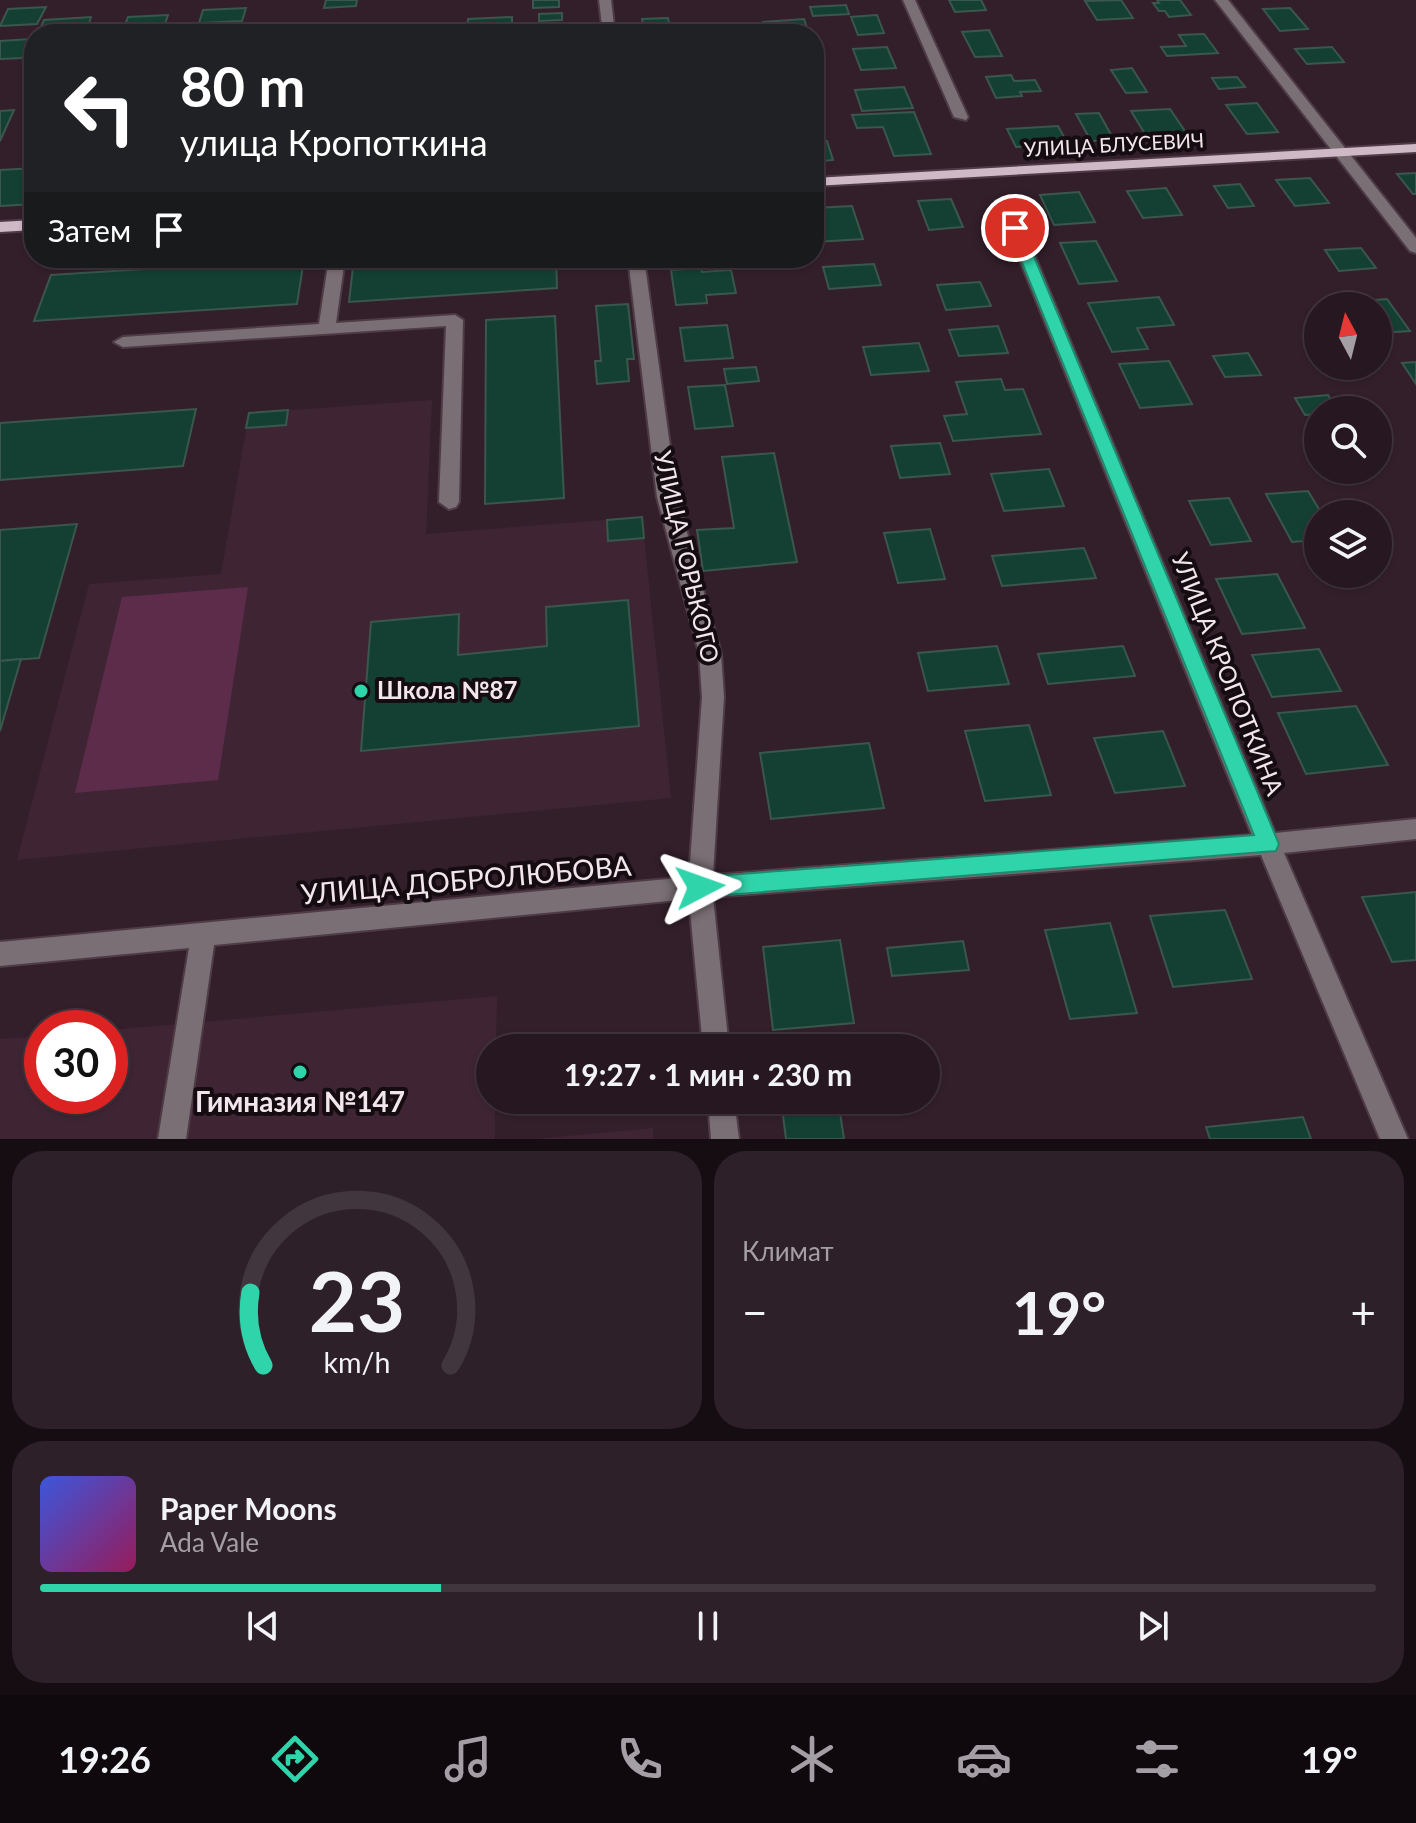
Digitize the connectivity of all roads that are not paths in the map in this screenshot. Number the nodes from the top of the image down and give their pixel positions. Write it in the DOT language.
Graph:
graph roads {
  1 [pos="605,0"];
  2 [pos="909,0"];
  3 [pos="1221,0"];
  4 [pos="608,24"];
  5 [pos="961,117"];
  6 [pos="1416,148"];
  7 [pos="1340,153"];
  8 [pos="824,181"];
  9 [pos="24,226"];
  10 [pos="0,227"];
  11 [pos="1015,228"];
  12 [pos="1416,248"];
  13 [pos="336,268"];
  14 [pos="637,268"];
  15 [pos="327,329"];
  16 [pos="123,342"];
  17 [pos="449,502"];
  18 [pos="1416,829"];
  19 [pos="1268,844"];
  20 [pos="700,887"];
  21 [pos="203,935"];
  22 [pos="0,954"];
  23 [pos="715,1034"];
  24 [pos="722,1114"];
  25 [pos="172,1139"];
  26 [pos="725,1139"];
  27 [pos="1394,1139"];
  1 -- 4 [label="street"];
  2 -- 5 [label="street"];
  3 -- 7 [label="street"];
  6 -- 7 [label="main road, УЛИЦА БЛУСЕВИЧ"];
  7 -- 8 [label="main road, УЛИЦА БЛУСЕВИЧ"];
  7 -- 12 [label="street"];
  9 -- 10 [label="main road"];
  11 -- 19 [label="street, УЛИЦА КРОПОТКИНА"];
  13 -- 15 [label="street"];
  14 -- 20 [label="street, УЛИЦА ГОРЬКОГО"];
  15 -- 16 [label="street"];
  15 -- 17 [label="street"];
  18 -- 19 [label="street, УЛИЦА ДОБРОЛЮБОВА"];
  19 -- 20 [label="street, УЛИЦА ДОБРОЛЮБОВА"];
  19 -- 27 [label="street, УЛИЦА КРОПОТКИНА"];
  20 -- 21 [label="street, УЛИЦА ДОБРОЛЮБОВА"];
  20 -- 23 [label="street, УЛИЦА ГОРЬКОГО"];
  21 -- 22 [label="street, УЛИЦА ДОБРОЛЮБОВА"];
  21 -- 25 [label="street"];
  24 -- 26 [label="street"];
}
